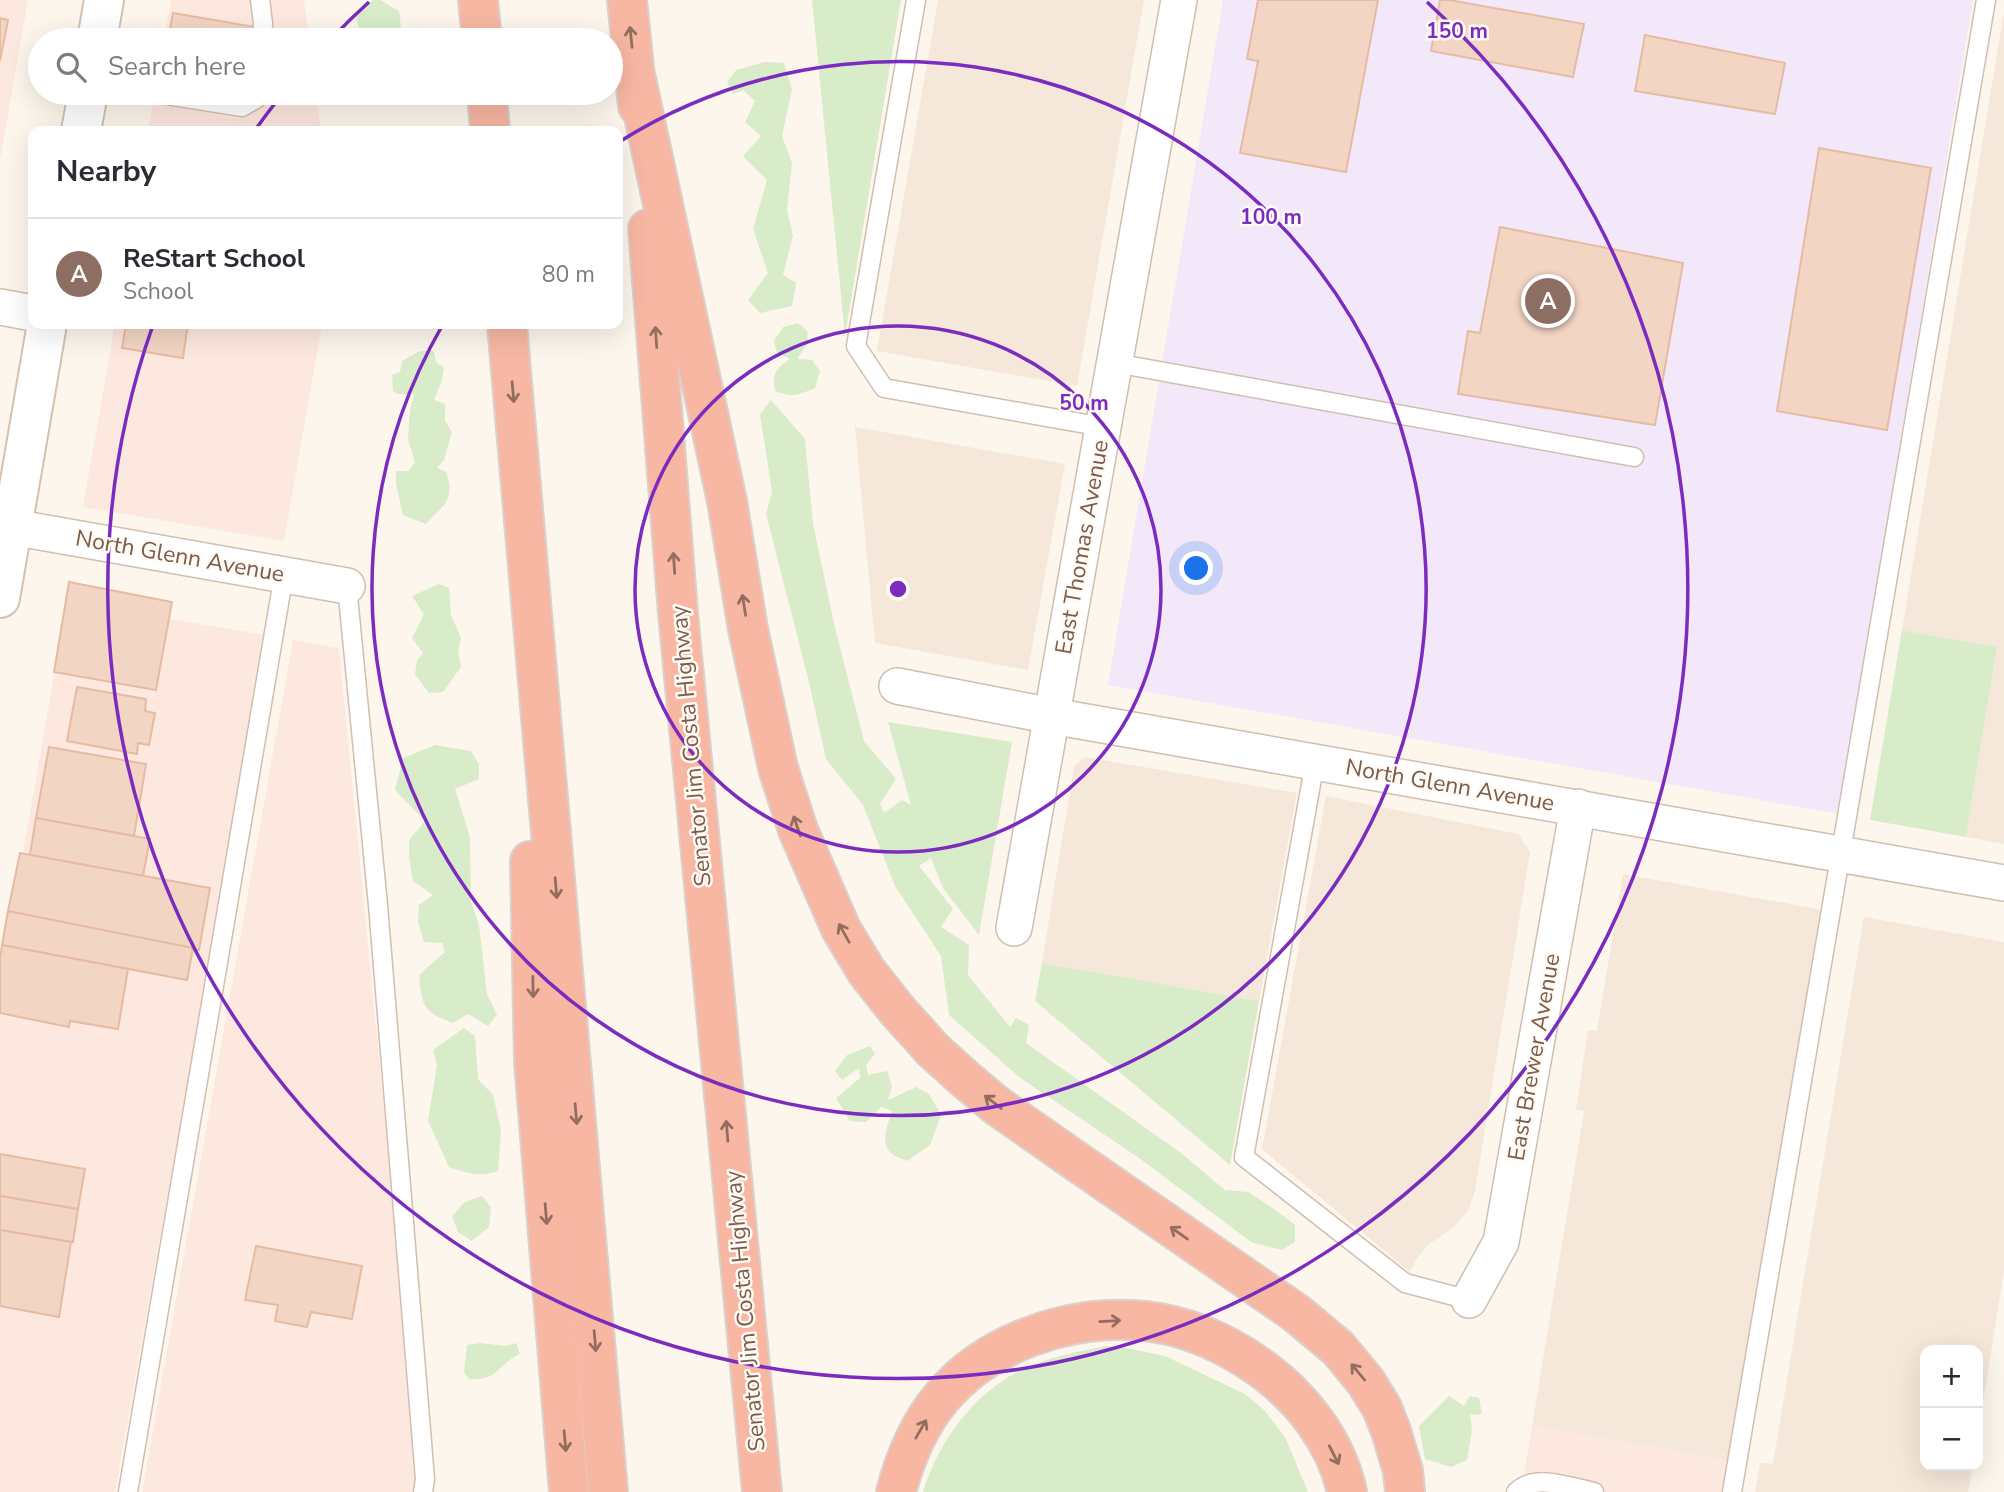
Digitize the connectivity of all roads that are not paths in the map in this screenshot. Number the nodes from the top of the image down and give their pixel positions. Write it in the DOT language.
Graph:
graph roads {
  1 [pos="104,0"];
  2 [pos="260,0"];
  3 [pos="478,0"];
  4 [pos="627,0"];
  5 [pos="916,0"];
  6 [pos="1179,0"];
  7 [pos="1986,0"];
  8 [pos="99,28"];
  9 [pos="263,28"];
  10 [pos="481,28"];
  11 [pos="636,79"];
  12 [pos="86,105"];
  13 [pos="487,105"];
  14 [pos="82,126"];
  15 [pos="489,126"];
  16 [pos="0,307"];
  17 [pos="28,312"];
  18 [pos="46,329"];
  19 [pos="507,329"];
  20 [pos="1115,363"];
  21 [pos="1103,428"];
  22 [pos="1634,457"];
  23 [pos="523,502"];
  24 [pos="12,527"];
  25 [pos="284,575"];
  26 [pos="347,586"];
  27 [pos="0,598"];
  28 [pos="897,687"];
  29 [pos="1052,716"];
  30 [pos="1315,762"];
  31 [pos="1578,807"];
  32 [pos="1841,854"];
  33 [pos="2004,883"];
  34 [pos="1014,928"];
  35 [pos="1469,1300"];
  36 [pos="128,1492"];
  37 [pos="423,1492"];
  38 [pos="569,1492"];
  39 [pos="608,1492"];
  40 [pos="762,1492"];
  41 [pos="896,1492"];
  42 [pos="1347,1492"];
  43 [pos="1405,1492"];
  44 [pos="1516,1492"];
  45 [pos="1594,1492"];
  46 [pos="1732,1492"];
  1 -- 8 [label="main road"];
  2 -- 9 [label="lane"];
  3 -- 10 [label="highway"];
  11 -- 4 [label="highway, Senator Jim Costa Highway, one-way"];
  5 -- 21 [label="lane"];
  6 -- 20 [label="street, East Thomas Avenue"];
  7 -- 32 [label="lane"];
  40 -- 11 [label="highway, Senator Jim Costa Highway, one-way"];
  43 -- 11 [label="highway, one-way"];
  12 -- 14 [label="main road"];
  13 -- 15 [label="highway"];
  16 -- 17 [label="street"];
  18 -- 24 [label="main road"];
  19 -- 23 [label="highway, one-way"];
  20 -- 21 [label="street, East Thomas Avenue"];
  20 -- 22 [label="lane"];
  21 -- 29 [label="street, East Thomas Avenue"];
  23 -- 38 [label="highway, one-way"];
  23 -- 39 [label="highway, one-way"];
  24 -- 25 [label="street, North Glenn Avenue"];
  24 -- 27 [label="main road"];
  25 -- 26 [label="street, North Glenn Avenue"];
  25 -- 36 [label="lane"];
  26 -- 37 [label="lane"];
  28 -- 29 [label="street, North Glenn Avenue"];
  29 -- 30 [label="street, North Glenn Avenue"];
  29 -- 34 [label="street, East Thomas Avenue"];
  30 -- 31 [label="street, North Glenn Avenue"];
  30 -- 35 [label="lane"];
  31 -- 32 [label="street, North Glenn Avenue"];
  31 -- 35 [label="street, East Brewer Avenue"];
  32 -- 33 [label="street, North Glenn Avenue"];
  32 -- 46 [label="lane"];
  41 -- 42 [label="highway, one-way"];
  44 -- 45 [label="lane"];
}
